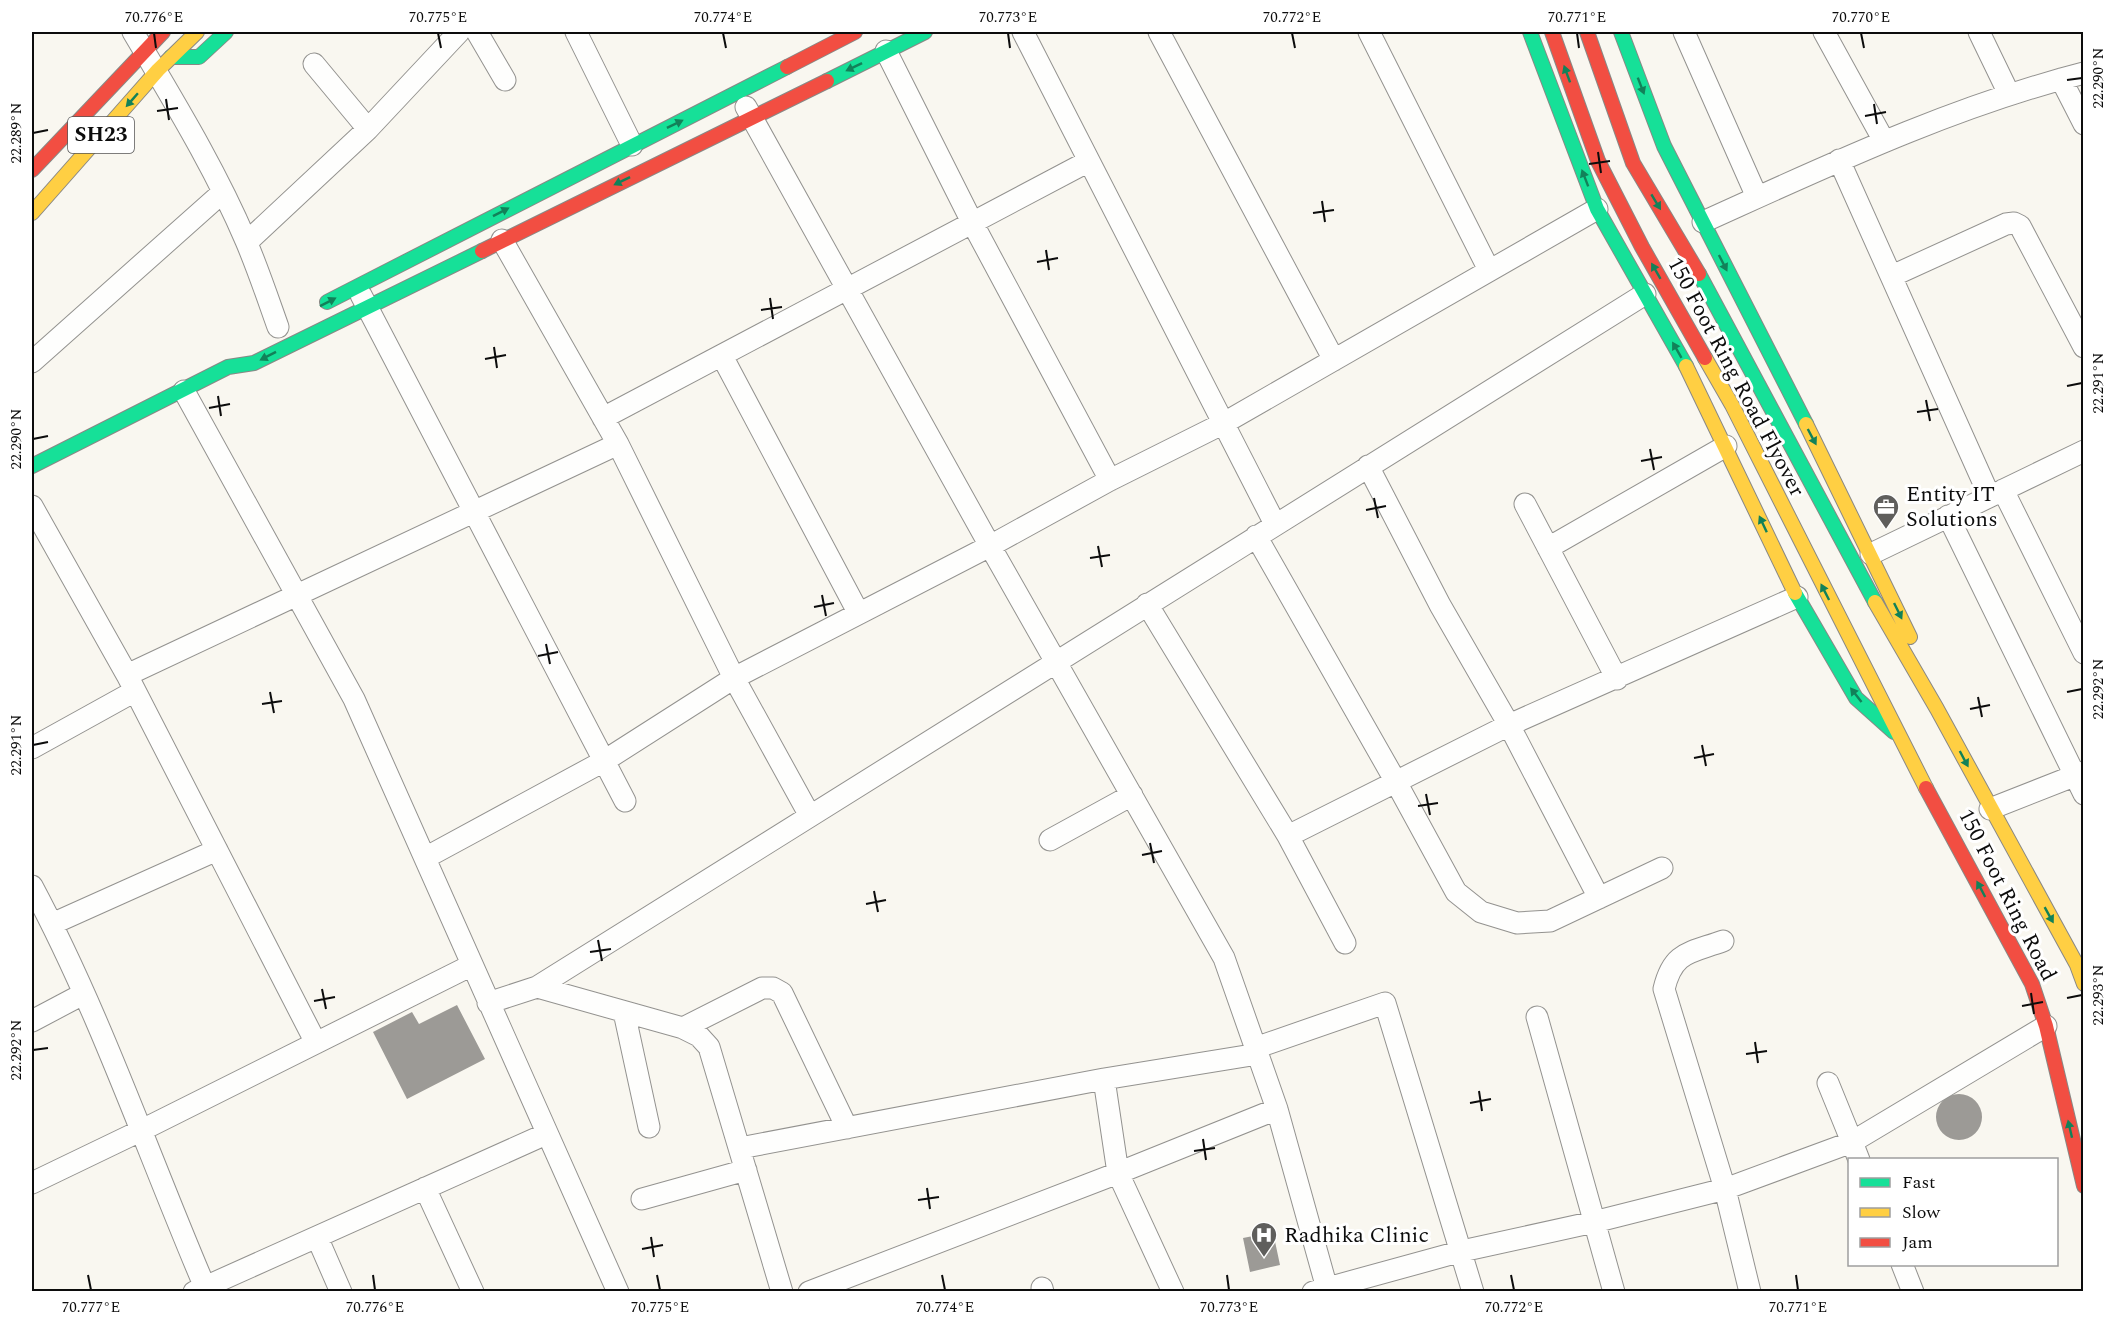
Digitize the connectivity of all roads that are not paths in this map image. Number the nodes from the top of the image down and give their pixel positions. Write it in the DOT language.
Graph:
graph roads {
  1 [pos="133,32"];
  2 [pos="226,32"];
  3 [pos="459,32"];
  4 [pos="477,32"];
  5 [pos="576,32"];
  6 [pos="855,32"];
  7 [pos="925,32"];
  8 [pos="1023,32"];
  9 [pos="1159,32"];
  10 [pos="1369,32"];
  11 [pos="1530,32"];
  12 [pos="1552,32"];
  13 [pos="1587,32"];
  14 [pos="1622,32"];
  15 [pos="1684,32"];
  16 [pos="1824,32"];
  17 [pos="1979,32"];
  18 [pos="195,34"];
  19 [pos="155,38"];
  20 [pos="886,51"];
  21 [pos="164,64"];
  22 [pos="314,64"];
  23 [pos="2084,73"];
  24 [pos="2061,79"];
  25 [pos="505,80"];
  26 [pos="738,93"];
  27 [pos="2009,94"];
  28 [pos="752,117"];
  29 [pos="2084,124"];
  30 [pos="368,129"];
  31 [pos="1884,141"];
  32 [pos="632,145"];
  33 [pos="1839,160"];
  34 [pos="1089,161"];
  35 [pos="32,170"];
  36 [pos="223,192"];
  37 [pos="1757,197"];
  38 [pos="1597,209"];
  39 [pos="32,213"];
  40 [pos="1702,222"];
  41 [pos="973,224"];
  42 [pos="502,240"];
  43 [pos="247,242"];
  44 [pos="1489,270"];
  45 [pos="1892,276"];
  46 [pos="849,290"];
  47 [pos="1645,294"];
  48 [pos="362,296"];
  49 [pos="317,307"];
  50 [pos="278,327"];
  51 [pos="2084,347"];
  52 [pos="238,353"];
  53 [pos="722,356"];
  54 [pos="1334,360"];
  55 [pos="32,362"];
  56 [pos="228,367"];
  57 [pos="184,391"];
  58 [pos="603,418"];
  59 [pos="1224,423"];
  60 [pos="618,444"];
  61 [pos="1726,446"];
  62 [pos="2084,451"];
  63 [pos="32,466"];
  64 [pos="1368,466"];
  65 [pos="1110,480"];
  66 [pos="1996,493"];
  67 [pos="1526,504"];
  68 [pos="32,506"];
  69 [pos="473,512"];
  70 [pos="1948,516"];
  71 [pos="1275,524"];
  72 [pos="1256,536"];
  73 [pos="990,546"];
  74 [pos="1548,548"];
  75 [pos="1870,554"];
  76 [pos="297,595"];
  77 [pos="1797,597"];
  78 [pos="1147,604"];
  79 [pos="858,612"];
  80 [pos="2084,653"];
  81 [pos="1057,661"];
  82 [pos="734,678"];
  83 [pos="1617,679"];
  84 [pos="131,683"];
  85 [pos="1937,709"];
  86 [pos="1509,725"];
  87 [pos="1898,736"];
  88 [pos="32,748"];
  89 [pos="604,760"];
  90 [pos="2081,780"];
  91 [pos="1396,782"];
  92 [pos="1132,795"];
  93 [pos="624,801"];
  94 [pos="1990,809"];
  95 [pos="810,816"];
  96 [pos="1288,836"];
  97 [pos="1050,840"];
  98 [pos="217,850"];
  99 [pos="424,858"];
  100 [pos="1662,868"];
  101 [pos="32,886"];
  102 [pos="1599,898"];
  103 [pos="52,924"];
  104 [pos="1723,941"];
  105 [pos="1346,943"];
  106 [pos="472,965"];
  107 [pos="2081,970"];
  108 [pos="537,987"];
  109 [pos="83,994"];
  110 [pos="489,1003"];
  111 [pos="624,1012"];
  112 [pos="1537,1017"];
  113 [pos="32,1021"];
  114 [pos="2046,1026"];
  115 [pos="683,1028"];
  116 [pos="316,1043"];
  117 [pos="1256,1051"];
  118 [pos="1104,1079"];
  119 [pos="1828,1083"];
  120 [pos="1277,1109"];
  121 [pos="649,1127"];
  122 [pos="847,1128"];
  123 [pos="140,1131"];
  124 [pos="546,1134"];
  125 [pos="740,1148"];
  126 [pos="1855,1151"];
  127 [pos="746,1170"];
  128 [pos="1118,1173"];
  129 [pos="32,1183"];
  130 [pos="2084,1186"];
  131 [pos="425,1188"];
  132 [pos="1725,1188"];
  133 [pos="642,1199"];
  134 [pos="1594,1222"];
  135 [pos="317,1237"];
  136 [pos="1462,1251"];
  137 [pos="1903,1266"];
  138 [pos="202,1290"];
  139 [pos="1322,1290"];
  140 [pos="341,1292"];
  141 [pos="473,1292"];
  142 [pos="618,1292"];
  143 [pos="782,1292"];
  144 [pos="809,1292"];
  145 [pos="1173,1292"];
  146 [pos="1473,1292"];
  147 [pos="1614,1292"];
  148 [pos="1750,1292"];
  149 [pos="1912,1292"];
  1 -- 19 [label="street"];
  2 -- 21 [label="main road"];
  3 -- 30 [label="street"];
  4 -- 25 [label="street"];
  5 -- 32 [label="street"];
  6 -- 26 [label="main road"];
  7 -- 20 [label="main road"];
  8 -- 34 [label="street"];
  9 -- 54 [label="street"];
  10 -- 44 [label="street"];
  38 -- 11 [label="main road, one-way"];
  87 -- 12 [label="main road, 150 Foot Ring Road Flyover, one-way"];
  13 -- 85 [label="main road, 150 Foot Ring Road Flyover, one-way"];
  14 -- 40 [label="main road, one-way"];
  15 -- 37 [label="street"];
  16 -- 31 [label="street"];
  17 -- 27 [label="street"];
  18 -- 21 [label="main road"];
  19 -- 21 [label="street"];
  19 -- 35 [label="main road, SH23"];
  20 -- 28 [label="main road, one-way"];
  20 -- 41 [label="street"];
  21 -- 36 [label="street"];
  21 -- 39 [label="main road, SH23, one-way"];
  22 -- 30 [label="street"];
  23 -- 24 [label="street"];
  24 -- 27 [label="street"];
  24 -- 29 [label="street"];
  26 -- 28 [label="street"];
  32 -- 26 [label="main road, one-way"];
  27 -- 31 [label="street"];
  28 -- 42 [label="main road, one-way"];
  28 -- 46 [label="street"];
  30 -- 43 [label="street"];
  31 -- 33 [label="street"];
  48 -- 32 [label="main road, one-way"];
  33 -- 37 [label="street"];
  33 -- 45 [label="street"];
  34 -- 41 [label="street"];
  34 -- 59 [label="street"];
  36 -- 43 [label="street"];
  36 -- 55 [label="street"];
  37 -- 40 [label="street"];
  38 -- 44 [label="street"];
  38 -- 47 [label="main road"];
  40 -- 75 [label="main road, one-way"];
  41 -- 46 [label="street"];
  41 -- 65 [label="street"];
  42 -- 48 [label="main road"];
  42 -- 58 [label="street"];
  43 -- 50 [label="street"];
  44 -- 54 [label="street"];
  45 -- 51 [label="street"];
  45 -- 66 [label="street"];
  46 -- 53 [label="street"];
  46 -- 73 [label="street"];
  61 -- 47 [label="main road, one-way"];
  47 -- 64 [label="street"];
  49 -- 48 [label="main road, one-way"];
  48 -- 56 [label="main road, one-way"];
  48 -- 69 [label="street"];
  52 -- 56 [label="main road"];
  53 -- 58 [label="street"];
  53 -- 79 [label="street"];
  54 -- 59 [label="street"];
  56 -- 57 [label="main road"];
  57 -- 63 [label="main road"];
  57 -- 76 [label="street"];
  58 -- 60 [label="street"];
  59 -- 65 [label="street"];
  59 -- 71 [label="street"];
  60 -- 69 [label="street"];
  60 -- 82 [label="street"];
  61 -- 74 [label="street"];
  77 -- 61 [label="main road, one-way"];
  62 -- 66 [label="street"];
  64 -- 71 [label="street"];
  64 -- 86 [label="street"];
  65 -- 73 [label="street"];
  66 -- 70 [label="street"];
  66 -- 80 [label="street"];
  67 -- 74 [label="street"];
  68 -- 84 [label="street"];
  69 -- 76 [label="street"];
  69 -- 89 [label="street"];
  70 -- 75 [label="street"];
  70 -- 90 [label="street"];
  71 -- 72 [label="street"];
  72 -- 78 [label="street"];
  72 -- 91 [label="street"];
  73 -- 79 [label="street"];
  73 -- 81 [label="street"];
  74 -- 83 [label="street"];
  75 -- 85 [label="main road, one-way"];
  76 -- 84 [label="street"];
  76 -- 99 [label="street"];
  77 -- 83 [label="street"];
  87 -- 77 [label="main road, one-way"];
  78 -- 81 [label="street"];
  78 -- 96 [label="street"];
  79 -- 82 [label="street"];
  81 -- 92 [label="street"];
  81 -- 95 [label="street"];
  82 -- 89 [label="street"];
  82 -- 95 [label="street"];
  83 -- 86 [label="street"];
  84 -- 88 [label="street"];
  84 -- 98 [label="street"];
  85 -- 94 [label="main road, 150 Foot Ring Road, one-way"];
  86 -- 91 [label="street"];
  86 -- 102 [label="street"];
  114 -- 87 [label="main road, 150 Foot Ring Road, one-way"];
  89 -- 93 [label="street"];
  89 -- 99 [label="street"];
  90 -- 94 [label="street"];
  91 -- 96 [label="street"];
  91 -- 102 [label="street"];
  92 -- 97 [label="street"];
  92 -- 117 [label="street"];
  94 -- 107 [label="main road, 150 Foot Ring Road, one-way"];
  95 -- 108 [label="street"];
  96 -- 105 [label="street"];
  98 -- 103 [label="street"];
  98 -- 116 [label="street"];
  99 -- 106 [label="street"];
  100 -- 102 [label="street"];
  101 -- 103 [label="street"];
  103 -- 109 [label="street"];
  104 -- 132 [label="street"];
  106 -- 110 [label="street"];
  106 -- 116 [label="street"];
  108 -- 110 [label="street"];
  108 -- 111 [label="street"];
  109 -- 113 [label="street"];
  109 -- 123 [label="street"];
  110 -- 124 [label="street"];
  111 -- 115 [label="street"];
  111 -- 121 [label="street"];
  112 -- 134 [label="street"];
  114 -- 126 [label="street"];
  130 -- 114 [label="main road, 150 Foot Ring Road, one-way"];
  115 -- 122 [label="street"];
  115 -- 125 [label="street"];
  116 -- 123 [label="street"];
  117 -- 118 [label="street"];
  117 -- 120 [label="street"];
  117 -- 136 [label="street"];
  118 -- 122 [label="street"];
  118 -- 128 [label="street"];
  119 -- 126 [label="street"];
  120 -- 128 [label="street"];
  120 -- 139 [label="street"];
  122 -- 125 [label="street"];
  123 -- 129 [label="street"];
  123 -- 138 [label="street"];
  124 -- 131 [label="street"];
  124 -- 142 [label="street"];
  125 -- 127 [label="street"];
  126 -- 132 [label="street"];
  127 -- 133 [label="street"];
  127 -- 143 [label="street"];
  128 -- 144 [label="street"];
  128 -- 145 [label="street"];
  131 -- 135 [label="street"];
  131 -- 141 [label="street"];
  132 -- 134 [label="street"];
  132 -- 148 [label="street"];
  134 -- 136 [label="street"];
  134 -- 147 [label="street"];
  135 -- 138 [label="street"];
  135 -- 140 [label="street"];
  136 -- 139 [label="street"];
  136 -- 146 [label="street"];
  137 -- 149 [label="street"];
}
